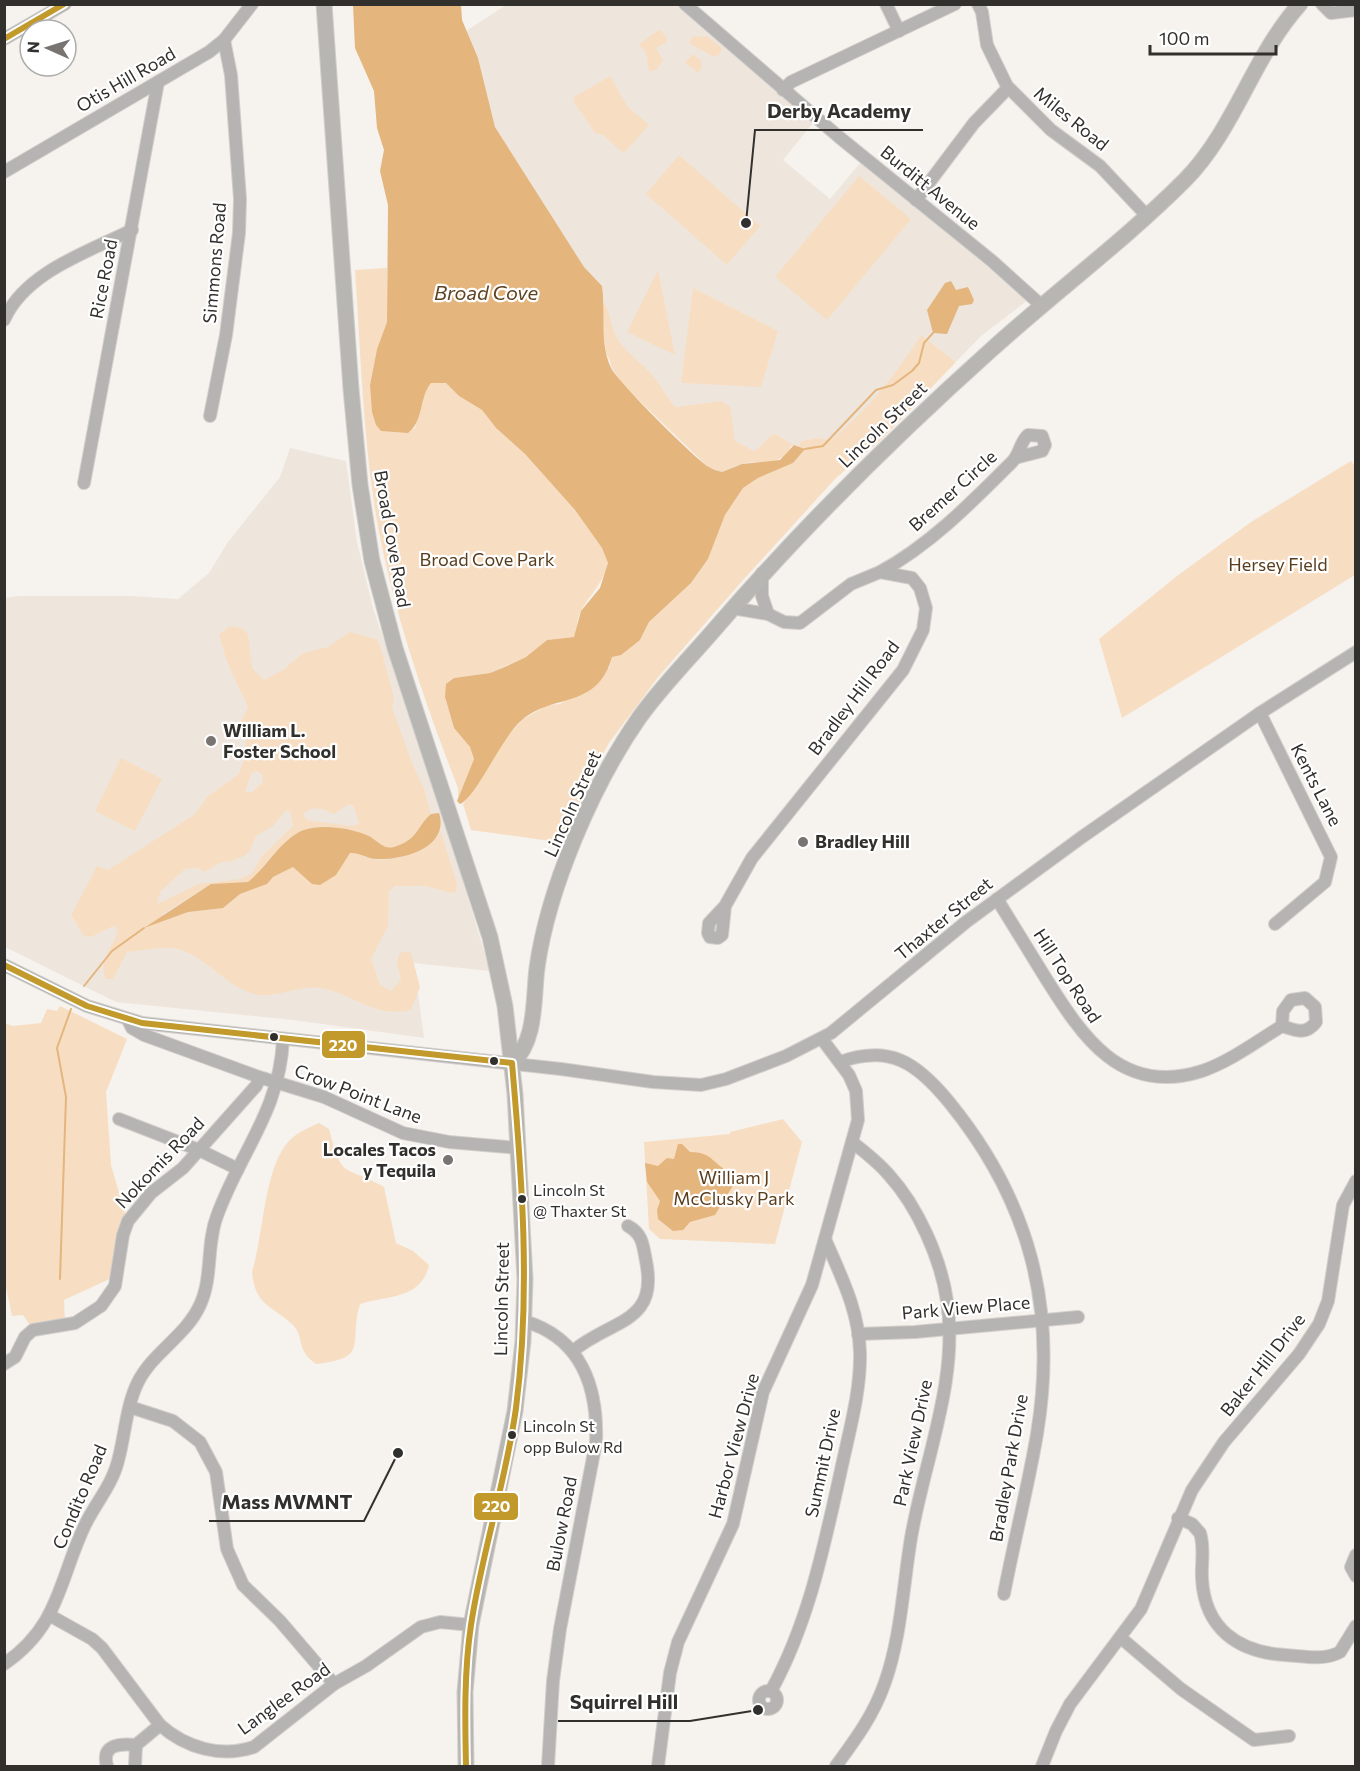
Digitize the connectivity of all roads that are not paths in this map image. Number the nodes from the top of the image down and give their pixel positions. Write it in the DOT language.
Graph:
graph roads {
  1 [pos="65,4"];
  2 [pos="252,4"];
  3 [pos="324,4"];
  4 [pos="685,4"];
  5 [pos="886,4"];
  6 [pos="955,4"];
  7 [pos="978,4"];
  8 [pos="1300,4"];
  9 [pos="1322,4"];
  10 [pos="1356,10"];
  11 [pos="899,31"];
  12 [pos="4,39"];
  13 [pos="224,40"];
  14 [pos="158,82"];
  15 [pos="1008,88"];
  16 [pos="783,90"];
  17 [pos="4,172"];
  18 [pos="916,200"];
  19 [pos="1148,217"];
  20 [pos="132,230"];
  21 [pos="1042,306"];
  22 [pos="4,320"];
  23 [pos="210,416"];
  24 [pos="1016,458"];
  25 [pos="84,483"];
  26 [pos="913,550"];
  27 [pos="880,572"];
  28 [pos="762,573"];
  29 [pos="912,578"];
  30 [pos="732,609"];
  31 [pos="768,614"];
  32 [pos="1356,652"];
  33 [pos="1260,713"];
  34 [pos="997,899"];
  35 [pos="725,906"];
  36 [pos="1275,924"];
  37 [pos="4,965"];
  38 [pos="128,1020"];
  39 [pos="1282,1026"];
  40 [pos="283,1039"];
  41 [pos="822,1039"];
  42 [pos="840,1062"];
  43 [pos="512,1063"];
  44 [pos="260,1078"];
  45 [pos="278,1083"];
  46 [pos="119,1119"];
  47 [pos="852,1142"];
  48 [pos="519,1148"];
  49 [pos="199,1150"];
  50 [pos="238,1169"];
  51 [pos="1353,1184"];
  52 [pos="628,1226"];
  53 [pos="825,1239"];
  54 [pos="1078,1317"];
  55 [pos="1042,1320"];
  56 [pos="524,1321"];
  57 [pos="949,1328"];
  58 [pos="858,1334"];
  59 [pos="573,1351"];
  60 [pos="4,1364"];
  61 [pos="130,1407"];
  62 [pos="1178,1518"];
  63 [pos="1356,1555"];
  64 [pos="1356,1576"];
  65 [pos="1004,1594"];
  66 [pos="49,1615"];
  67 [pos="471,1625"];
  68 [pos="1356,1626"];
  69 [pos="1121,1638"];
  70 [pos="4,1664"];
  71 [pos="334,1684"];
  72 [pos="771,1691"];
  73 [pos="160,1725"];
  74 [pos="1289,1736"];
  75 [pos="136,1745"];
  76 [pos="107,1767"];
  77 [pos="135,1767"];
  78 [pos="466,1767"];
  79 [pos="548,1767"];
  80 [pos="658,1767"];
  81 [pos="836,1767"];
  82 [pos="1042,1767"];
  1 -- 12 [label="street"];
  2 -- 13 [label="street, Otis Hill Road"];
  3 -- 43 [label="main road, Broad Cove Road"];
  4 -- 16 [label="street, Burditt Avenue"];
  5 -- 11 [label="street"];
  6 -- 11 [label="street"];
  7 -- 15 [label="street, Miles Road"];
  8 -- 19 [label="main road, Lincoln Street"];
  9 -- 10 [label="street"];
  11 -- 16 [label="street"];
  13 -- 14 [label="street, Otis Hill Road"];
  13 -- 23 [label="street, Simmons Road"];
  14 -- 17 [label="street, Otis Hill Road"];
  14 -- 20 [label="street, Rice Road"];
  15 -- 18 [label="street"];
  15 -- 19 [label="street, Miles Road"];
  16 -- 18 [label="street, Burditt Avenue"];
  18 -- 21 [label="street, Burditt Avenue"];
  19 -- 21 [label="main road, Lincoln Street"];
  20 -- 22 [label="street"];
  20 -- 25 [label="street, Rice Road"];
  21 -- 28 [label="main road, Lincoln Street"];
  24 -- 26 [label="street, Bremer Circle"];
  26 -- 27 [label="street, Bremer Circle"];
  26 -- 29 [label="street, Bremer Circle"];
  27 -- 29 [label="street"];
  27 -- 31 [label="street"];
  28 -- 30 [label="main road, Lincoln Street"];
  28 -- 31 [label="street"];
  29 -- 35 [label="street, Bradley Hill Road"];
  30 -- 31 [label="street"];
  30 -- 43 [label="main road, Lincoln Street"];
  32 -- 33 [label="street, Thaxter Street"];
  33 -- 34 [label="street, Thaxter Street"];
  33 -- 36 [label="street, Kents Lane"];
  34 -- 39 [label="street, Hill Top Road"];
  34 -- 41 [label="street, Thaxter Street"];
  37 -- 38 [label="street"];
  38 -- 40 [label="street, Thaxter Street"];
  38 -- 44 [label="street, Crow Point Lane"];
  40 -- 43 [label="street, Thaxter Street"];
  40 -- 45 [label="street, Condito Road"];
  41 -- 42 [label="street, Harbor View Drive"];
  41 -- 43 [label="street, Thaxter Street"];
  42 -- 47 [label="street, Harbor View Drive"];
  42 -- 55 [label="street, Bradley Park Drive"];
  43 -- 48 [label="main road, Lincoln Street"];
  44 -- 45 [label="street, Crow Point Lane"];
  44 -- 49 [label="street, Nokomis Road"];
  45 -- 48 [label="street, Crow Point Lane"];
  45 -- 50 [label="street, Condito Road"];
  46 -- 49 [label="street"];
  47 -- 53 [label="street, Harbor View Drive"];
  47 -- 57 [label="street, Park View Drive"];
  48 -- 56 [label="main road, Lincoln Street"];
  49 -- 50 [label="street"];
  49 -- 60 [label="street, Nokomis Road"];
  50 -- 61 [label="street, Condito Road"];
  51 -- 62 [label="street, Baker Hill Drive"];
  52 -- 59 [label="street"];
  53 -- 58 [label="street, Summit Drive"];
  53 -- 80 [label="street, Harbor View Drive"];
  54 -- 55 [label="street, Park View Place"];
  55 -- 57 [label="street, Park View Place"];
  55 -- 65 [label="street, Bradley Park Drive"];
  56 -- 59 [label="street, Bulow Road"];
  56 -- 67 [label="main road, Lincoln Street"];
  57 -- 58 [label="street, Park View Place"];
  57 -- 81 [label="street, Park View Drive"];
  58 -- 72 [label="street, Summit Drive"];
  59 -- 79 [label="street, Bulow Road"];
  61 -- 66 [label="street, Condito Road"];
  61 -- 71 [label="street"];
  62 -- 68 [label="street"];
  62 -- 69 [label="street, Baker Hill Drive"];
  63 -- 64 [label="street"];
  66 -- 70 [label="street, Condito Road"];
  66 -- 73 [label="street, Langlee Road"];
  67 -- 71 [label="street, Langlee Road"];
  67 -- 78 [label="main road, Lincoln Street"];
  69 -- 74 [label="street"];
  69 -- 82 [label="street, Baker Hill Drive"];
  71 -- 73 [label="street, Langlee Road"];
  73 -- 75 [label="street"];
  75 -- 76 [label="street"];
  75 -- 77 [label="street"];
}
